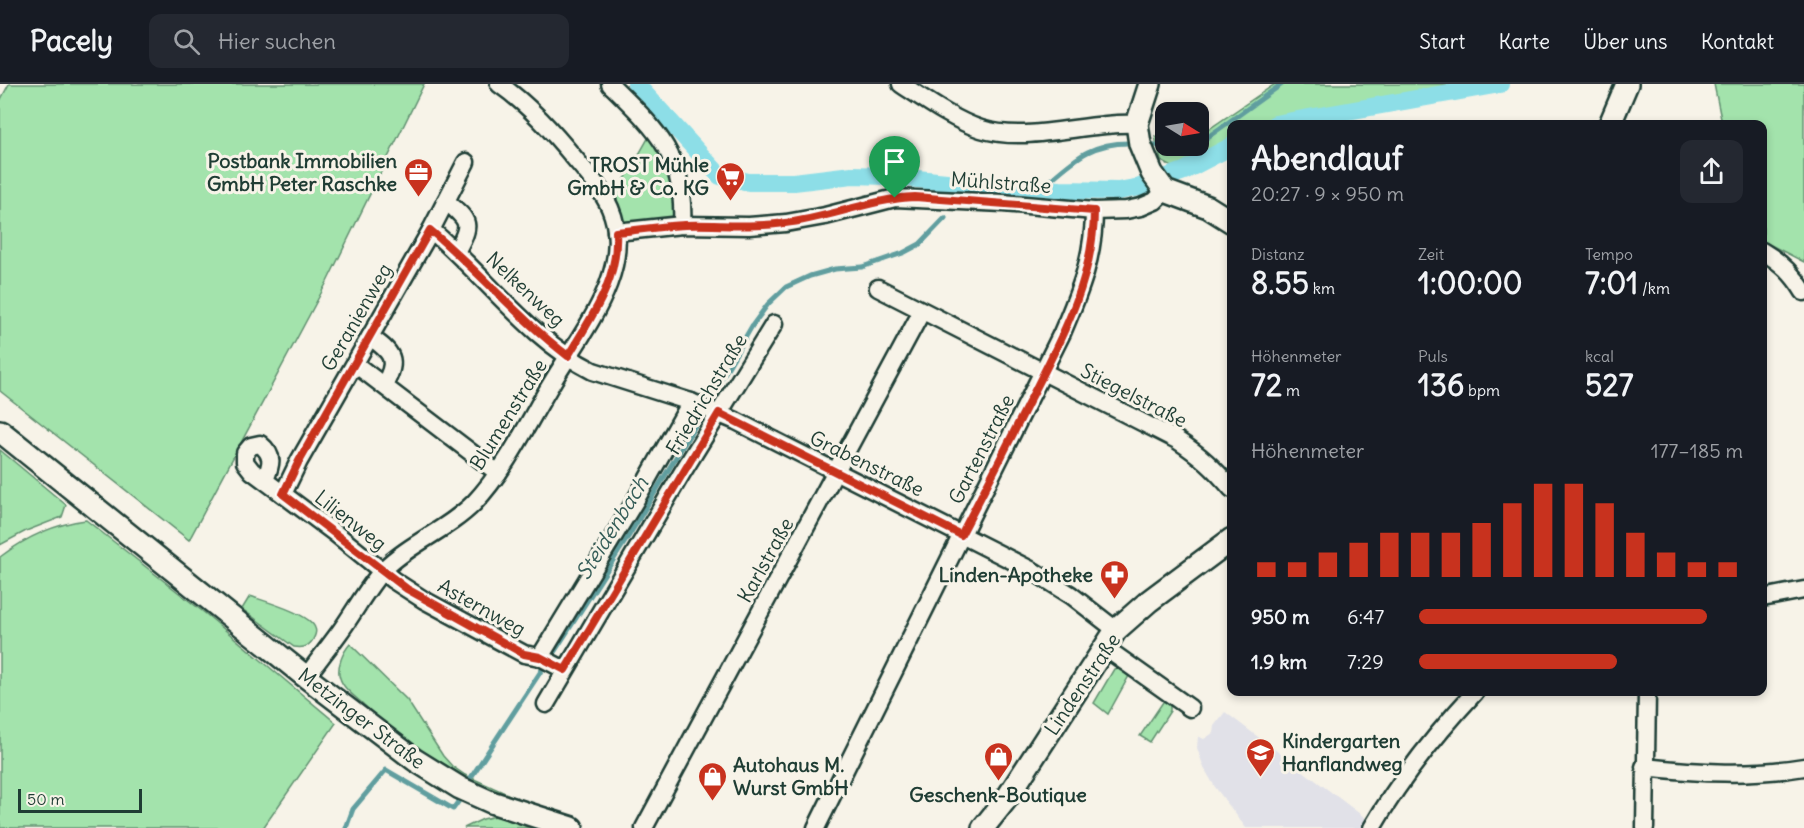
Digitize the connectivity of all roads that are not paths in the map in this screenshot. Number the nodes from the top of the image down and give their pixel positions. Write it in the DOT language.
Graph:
graph roads {
  1 [pos="499,84"];
  2 [pos="610,84"];
  3 [pos="901,84"];
  4 [pos="1150,84"];
  5 [pos="1627,84"];
  6 [pos="1612,120"];
  7 [pos="1138,129"];
  8 [pos="466,162"];
  9 [pos="1165,191"];
  10 [pos="446,201"];
  11 [pos="1094,211"];
  12 [pos="1227,219"];
  13 [pos="682,225"];
  14 [pos="430,230"];
  15 [pos="616,232"];
  16 [pos="456,252"];
  17 [pos="1767,254"];
  18 [pos="878,288"];
  19 [pos="1804,292"];
  20 [pos="922,311"];
  21 [pos="774,324"];
  22 [pos="370,337"];
  23 [pos="568,356"];
  24 [pos="355,364"];
  25 [pos="1044,373"];
  26 [pos="384,385"];
  27 [pos="691,402"];
  28 [pos="719,413"];
  29 [pos="0,431"];
  30 [pos="836,471"];
  31 [pos="498,473"];
  32 [pos="265,480"];
  33 [pos="1227,483"];
  34 [pos="283,494"];
  35 [pos="961,535"];
  36 [pos="1227,543"];
  37 [pos="382,571"];
  38 [pos="1804,590"];
  39 [pos="1767,597"];
  40 [pos="1110,639"];
  41 [pos="540,657"];
  42 [pos="565,670"];
  43 [pos="306,676"];
  44 [pos="1471,696"];
  45 [pos="1647,696"];
  46 [pos="546,704"];
  47 [pos="1190,708"];
  48 [pos="1644,767"];
  49 [pos="1804,767"];
  50 [pos="572,828"];
  51 [pos="644,828"];
  52 [pos="816,828"];
  53 [pos="983,828"];
  54 [pos="1372,828"];
  55 [pos="1645,828"];
  1 -- 15 [label="street, Blumenstraße"];
  2 -- 13 [label="street"];
  3 -- 7 [label="street"];
  4 -- 7 [label="street"];
  5 -- 6 [label="street"];
  7 -- 9 [label="street"];
  8 -- 10 [label="street, Geranienweg"];
  9 -- 11 [label="street, Mühlstraße"];
  9 -- 12 [label="street"];
  10 -- 14 [label="street, Geranienweg"];
  10 -- 16 [label="street, Nelkenweg"];
  11 -- 13 [label="street, Mühlstraße"];
  11 -- 25 [label="street, Gartenstraße"];
  13 -- 15 [label="street, Mühlstraße"];
  14 -- 16 [label="street, Nelkenweg"];
  14 -- 22 [label="street, Geranienweg"];
  15 -- 23 [label="street, Blumenstraße"];
  16 -- 23 [label="street, Nelkenweg"];
  17 -- 19 [label="street"];
  18 -- 20 [label="street, Stiegelstraße"];
  20 -- 25 [label="street, Stiegelstraße"];
  20 -- 30 [label="street, Karlstraße"];
  21 -- 28 [label="street, Friedrichstraße"];
  22 -- 24 [label="street, Geranienweg"];
  22 -- 26 [label="street"];
  23 -- 27 [label="street, Nelkenweg"];
  23 -- 31 [label="street, Blumenstraße"];
  24 -- 26 [label="street"];
  24 -- 34 [label="street, Geranienweg"];
  25 -- 33 [label="street, Stiegelstraße"];
  25 -- 35 [label="street, Gartenstraße"];
  26 -- 31 [label="street"];
  27 -- 28 [label="street, Grabenstraße"];
  27 -- 41 [label="street"];
  28 -- 30 [label="street, Grabenstraße"];
  28 -- 42 [label="street, Friedrichstraße"];
  29 -- 43 [label="street, Metzinger Straße"];
  30 -- 35 [label="street, Grabenstraße"];
  30 -- 51 [label="street, Karlstraße"];
  31 -- 37 [label="street, Blumenstraße"];
  32 -- 34 [label="street, Lilienweg"];
  34 -- 37 [label="street, Lilienweg"];
  35 -- 40 [label="street, Grabenstraße"];
  35 -- 52 [label="street, Gartenstraße"];
  36 -- 40 [label="street, Lindenstraße"];
  37 -- 41 [label="street, Asternweg"];
  37 -- 43 [label="street, Blumenstraße"];
  38 -- 39 [label="street"];
  40 -- 47 [label="street, Grabenstraße"];
  40 -- 53 [label="street, Lindenstraße"];
  41 -- 42 [label="street, Asternweg"];
  42 -- 46 [label="street, Friedrichstraße"];
  43 -- 50 [label="street, Metzinger Straße"];
  44 -- 54 [label="street"];
  45 -- 48 [label="street"];
  48 -- 49 [label="street"];
  48 -- 55 [label="street"];
}
